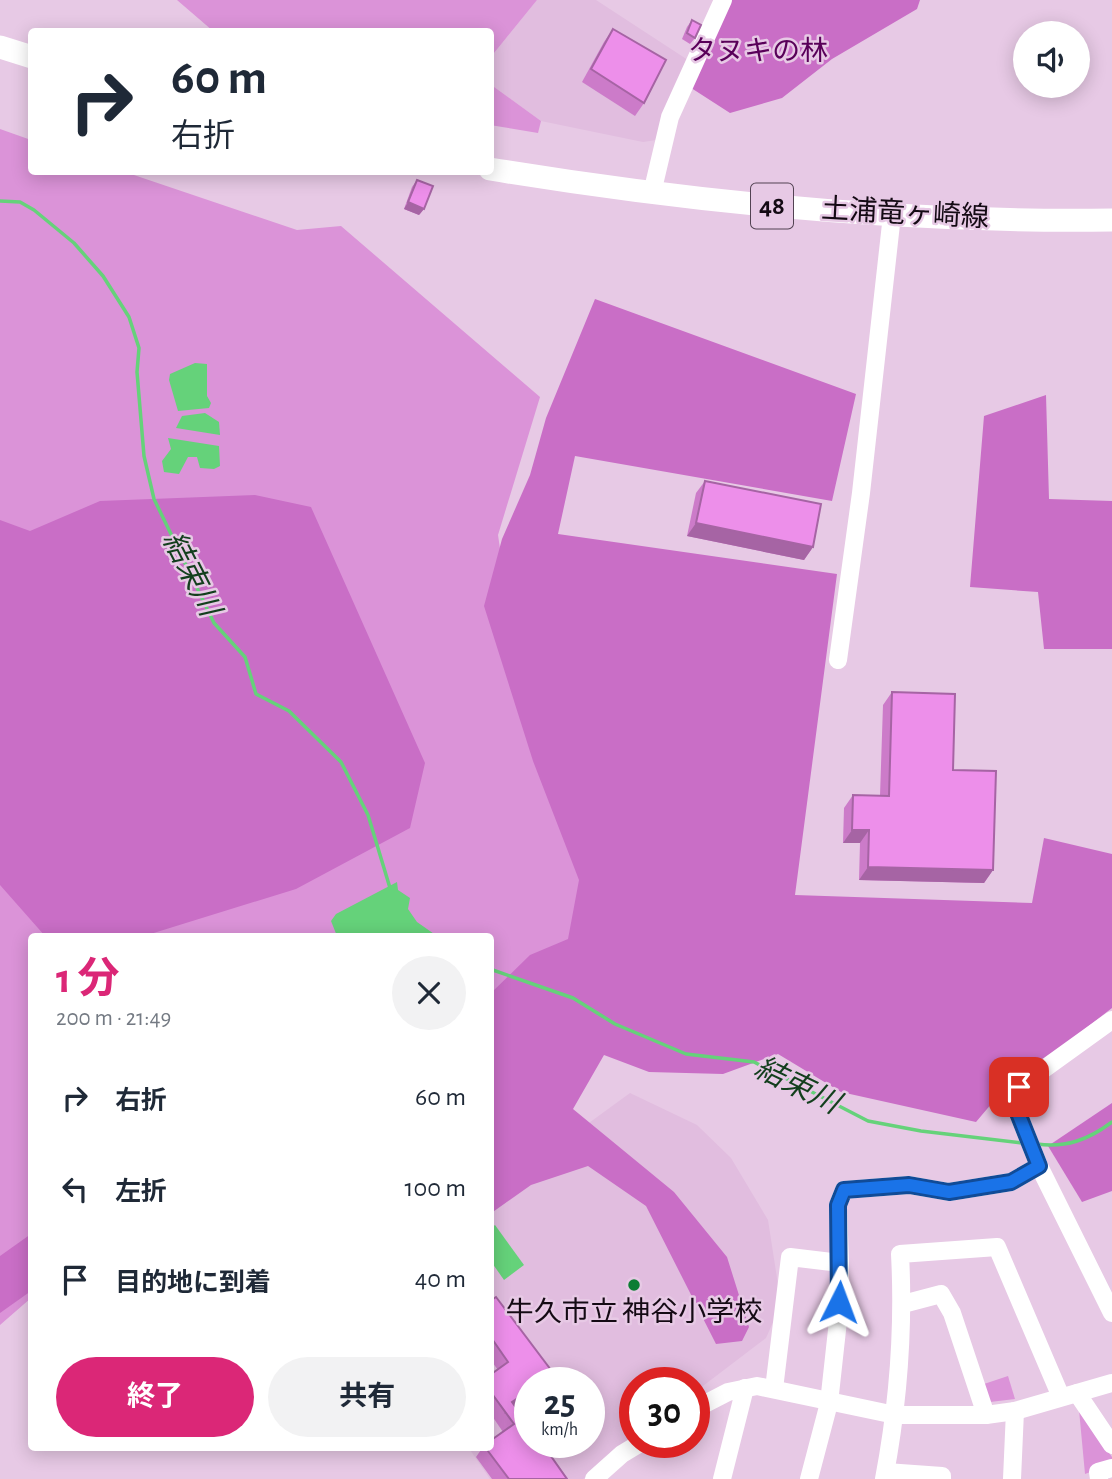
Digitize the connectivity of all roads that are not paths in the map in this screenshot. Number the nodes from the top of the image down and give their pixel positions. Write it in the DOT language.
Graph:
graph roads {
  1 [pos="723,0"];
  2 [pos="0,47"];
  3 [pos="28,56"];
  4 [pos="494,170"];
  5 [pos="652,193"];
  6 [pos="892,215"];
  7 [pos="1112,220"];
  8 [pos="838,660"];
  9 [pos="1112,1020"];
  10 [pos="1039,1166"];
  11 [pos="840,1263"];
  12 [pos="903,1304"];
  13 [pos="1112,1313"];
  14 [pos="1112,1382"];
  15 [pos="745,1388"];
  16 [pos="774,1389"];
  17 [pos="1069,1395"];
  18 [pos="710,1401"];
  19 [pos="829,1403"];
  20 [pos="1014,1411"];
  21 [pos="895,1415"];
  22 [pos="986,1415"];
  23 [pos="1112,1445"];
  24 [pos="619,1457"];
  25 [pos="1112,1468"];
  26 [pos="885,1476"];
  27 [pos="594,1479"];
  28 [pos="722,1479"];
  29 [pos="809,1479"];
  30 [pos="942,1479"];
  31 [pos="1012,1479"];
  32 [pos="1099,1479"];
  1 -- 5 [label="street"];
  2 -- 3 [label="main road"];
  4 -- 5 [label="main road, 土浦竜ヶ崎線 / 48"];
  5 -- 6 [label="main road, 土浦竜ヶ崎線 / 48"];
  6 -- 7 [label="main road, 土浦竜ヶ崎線 / 48"];
  6 -- 8 [label="street"];
  9 -- 10 [label="street"];
  10 -- 11 [label="street"];
  10 -- 13 [label="street"];
  11 -- 16 [label="street"];
  11 -- 19 [label="street"];
  12 -- 17 [label="street"];
  12 -- 21 [label="street"];
  12 -- 22 [label="street"];
  14 -- 17 [label="street"];
  15 -- 16 [label="street"];
  15 -- 18 [label="street"];
  15 -- 28 [label="street"];
  16 -- 19 [label="street"];
  17 -- 20 [label="street"];
  17 -- 23 [label="street"];
  19 -- 21 [label="street"];
  19 -- 29 [label="street"];
  20 -- 22 [label="street"];
  20 -- 31 [label="street"];
  21 -- 22 [label="street"];
  21 -- 26 [label="street"];
  24 -- 27 [label="street"];
  25 -- 32 [label="street"];
  26 -- 30 [label="street"];
}
